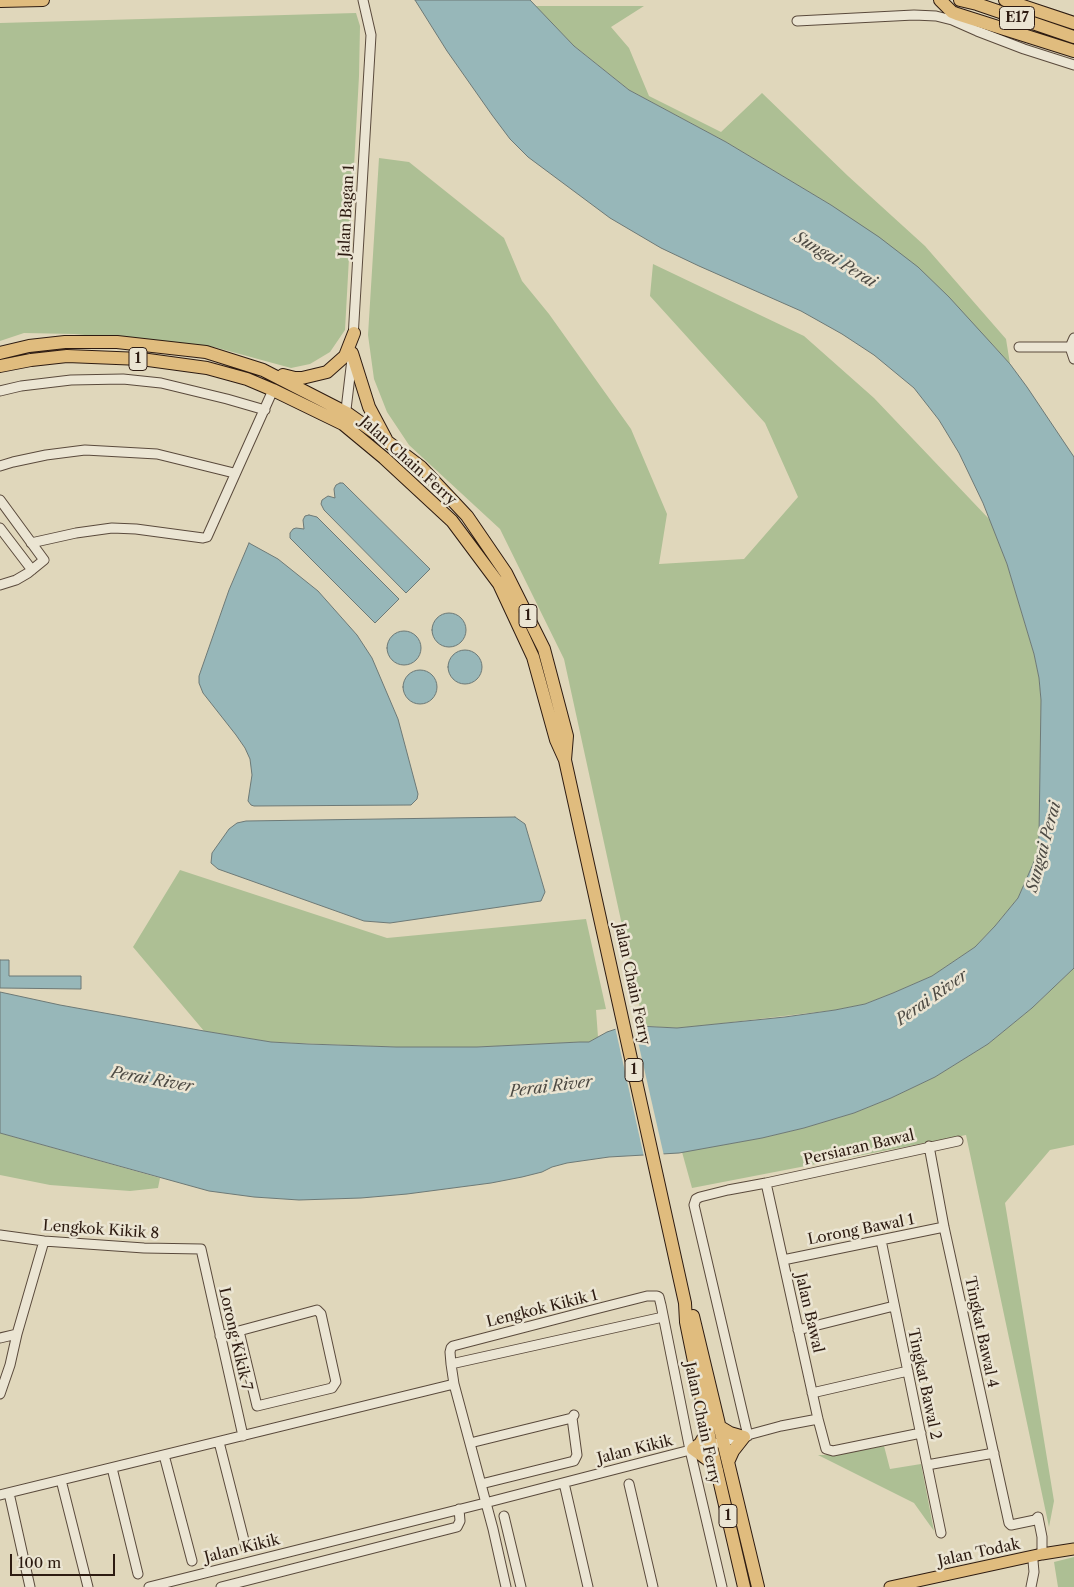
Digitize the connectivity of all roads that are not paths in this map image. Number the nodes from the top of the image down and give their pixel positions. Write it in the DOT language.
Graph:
graph roads {
  1 [pos="0,0"];
  2 [pos="43,0"];
  3 [pos="363,0"];
  4 [pos="940,0"];
  5 [pos="960,0"];
  6 [pos="1005,0"];
  7 [pos="797,21"];
  8 [pos="1074,23"];
  9 [pos="1074,37"];
  10 [pos="1074,51"];
  11 [pos="1074,65"];
  12 [pos="354,332"];
  13 [pos="1074,338"];
  14 [pos="1019,347"];
  15 [pos="1070,348"];
  16 [pos="0,352"];
  17 [pos="352,353"];
  18 [pos="1074,359"];
  19 [pos="0,366"];
  20 [pos="264,370"];
  21 [pos="273,390"];
  22 [pos="0,391"];
  23 [pos="265,410"];
  24 [pos="345,419"];
  25 [pos="388,442"];
  26 [pos="0,466"];
  27 [pos="234,473"];
  28 [pos="0,500"];
  29 [pos="0,528"];
  30 [pos="31,543"];
  31 [pos="32,570"];
  32 [pos="0,585"];
  33 [pos="565,760"];
  34 [pos="958,1141"];
  35 [pos="928,1146"];
  36 [pos="766,1183"];
  37 [pos="944,1227"];
  38 [pos="0,1235"];
  39 [pos="881,1240"];
  40 [pos="44,1241"];
  41 [pos="200,1249"];
  42 [pos="783,1260"];
  43 [pos="657,1296"];
  44 [pos="894,1306"];
  45 [pos="663,1317"];
  46 [pos="798,1330"];
  47 [pos="239,1331"];
  48 [pos="17,1334"];
  49 [pos="220,1336"];
  50 [pos="0,1338"];
  51 [pos="451,1364"];
  52 [pos="908,1372"];
  53 [pos="454,1384"];
  54 [pos="812,1393"];
  55 [pos="0,1394"];
  56 [pos="818,1419"];
  57 [pos="714,1428"];
  58 [pos="921,1433"];
  59 [pos="243,1436"];
  60 [pos="746,1436"];
  61 [pos="219,1442"];
  62 [pos="470,1443"];
  63 [pos="717,1443"];
  64 [pos="691,1450"];
  65 [pos="994,1453"];
  66 [pos="164,1455"];
  67 [pos="728,1462"];
  68 [pos="928,1465"];
  69 [pos="112,1468"];
  70 [pos="717,1470"];
  71 [pos="61,1480"];
  72 [pos="564,1483"];
  73 [pos="481,1484"];
  74 [pos="629,1484"];
  75 [pos="4,1494"];
  76 [pos="486,1503"];
  77 [pos="460,1510"];
  78 [pos="504,1516"];
  79 [pos="507,1526"];
  80 [pos="493,1529"];
  81 [pos="942,1532"];
  82 [pos="246,1548"];
  83 [pos="306,1548"];
  84 [pos="1038,1558"];
  85 [pos="192,1561"];
  86 [pos="310,1564"];
  87 [pos="138,1574"];
  88 [pos="155,1586"];
  89 [pos="30,1587"];
  90 [pos="88,1587"];
  91 [pos="221,1587"];
  92 [pos="506,1587"];
  93 [pos="521,1587"];
  94 [pos="588,1587"];
  95 [pos="653,1587"];
  96 [pos="722,1587"];
  97 [pos="744,1587"];
  98 [pos="758,1587"];
  99 [pos="890,1587"];
  100 [pos="914,1587"];
  101 [pos="1031,1587"];
  1 -- 2 [label="highway"];
  3 -- 12 [label="street, Jalan Bagan 1"];
  4 -- 10 [label="highway"];
  5 -- 9 [label="highway, E17"];
  6 -- 8 [label="highway, E17"];
  7 -- 11 [label="street"];
  12 -- 17 [label="street, Jalan Bagan 1"];
  12 -- 20 [label="highway"];
  13 -- 15 [label="street"];
  14 -- 15 [label="street"];
  15 -- 18 [label="street"];
  16 -- 20 [label="highway, Jalan Chain Ferry / 1"];
  17 -- 24 [label="street, Jalan Bagan 1"];
  17 -- 25 [label="highway"];
  19 -- 21 [label="highway, Jalan Chain Ferry / 1"];
  20 -- 24 [label="highway, Jalan Chain Ferry / 1"];
  21 -- 23 [label="street"];
  21 -- 24 [label="highway, Jalan Chain Ferry / 1"];
  22 -- 23 [label="street"];
  23 -- 27 [label="street"];
  24 -- 25 [label="highway, Jalan Chain Ferry / 1"];
  24 -- 33 [label="highway, Jalan Chain Ferry / 1"];
  25 -- 33 [label="highway, Jalan Chain Ferry / 1"];
  26 -- 27 [label="street"];
  27 -- 30 [label="street"];
  28 -- 30 [label="street"];
  29 -- 31 [label="street"];
  30 -- 31 [label="street"];
  31 -- 32 [label="street"];
  33 -- 57 [label="highway, Jalan Chain Ferry / 1"];
  34 -- 35 [label="street, Persiaran Bawal"];
  35 -- 36 [label="street, Persiaran Bawal"];
  35 -- 37 [label="street, Tingkat Bawal 4"];
  36 -- 42 [label="street, Jalan Bawal"];
  36 -- 60 [label="street"];
  37 -- 39 [label="street, Lorong Bawal 1"];
  37 -- 65 [label="street, Tingkat Bawal 4"];
  38 -- 40 [label="street, Lengkok Kikik 8"];
  39 -- 42 [label="street, Lorong Bawal 1"];
  39 -- 44 [label="street, Tingkat Bawal 2"];
  40 -- 41 [label="street, Lengkok Kikik 8"];
  40 -- 48 [label="street"];
  41 -- 49 [label="street, Lorong Kikik 7"];
  42 -- 46 [label="street, Jalan Bawal"];
  43 -- 45 [label="street, Jalan Chain Ferry"];
  43 -- 51 [label="street, Lengkok Kikik 1"];
  44 -- 46 [label="street"];
  44 -- 52 [label="street, Tingkat Bawal 2"];
  45 -- 51 [label="street"];
  45 -- 64 [label="street, Jalan Chain Ferry"];
  46 -- 54 [label="street, Jalan Bawal"];
  47 -- 47 [label="street"];
  47 -- 49 [label="street"];
  48 -- 50 [label="street"];
  48 -- 55 [label="street"];
  49 -- 59 [label="street, Lorong Kikik 7"];
  51 -- 53 [label="street"];
  52 -- 54 [label="street"];
  52 -- 58 [label="street, Tingkat Bawal 2"];
  53 -- 59 [label="street"];
  53 -- 62 [label="street"];
  54 -- 56 [label="street, Jalan Bawal"];
  56 -- 58 [label="street, Jalan Bawal"];
  56 -- 60 [label="street, Jalan Kikik"];
  57 -- 60 [label="highway"];
  57 -- 63 [label="highway, Jalan Chain Ferry / 1"];
  57 -- 64 [label="highway"];
  58 -- 68 [label="street, Tingkat Bawal 2"];
  59 -- 61 [label="street"];
  60 -- 63 [label="street, Jalan Kikik"];
  60 -- 67 [label="highway"];
  61 -- 66 [label="street"];
  61 -- 82 [label="street"];
  62 -- 73 [label="street"];
  62 -- 73 [label="street, Jalan Kikik"];
  63 -- 64 [label="street, Jalan Kikik"];
  63 -- 67 [label="highway, Jalan Chain Ferry / 1"];
  63 -- 70 [label="highway, Jalan Chain Ferry / 1"];
  64 -- 70 [label="highway"];
  64 -- 72 [label="street, Jalan Kikik"];
  64 -- 96 [label="street, Jalan Chain Ferry"];
  65 -- 68 [label="street"];
  65 -- 84 [label="street, Tingkat Bawal 4"];
  66 -- 69 [label="street"];
  66 -- 85 [label="street"];
  67 -- 98 [label="highway, Jalan Chain Ferry / 1"];
  68 -- 81 [label="street, Tingkat Bawal 2"];
  69 -- 71 [label="street"];
  69 -- 87 [label="street"];
  70 -- 97 [label="highway, Jalan Chain Ferry / 1"];
  71 -- 75 [label="street"];
  71 -- 90 [label="street"];
  72 -- 76 [label="street, Jalan Kikik"];
  72 -- 94 [label="street"];
  73 -- 76 [label="street"];
  74 -- 95 [label="street"];
  75 -- 89 [label="street"];
  76 -- 77 [label="street, Jalan Kikik"];
  76 -- 80 [label="street"];
  77 -- 83 [label="street, Jalan Kikik"];
  77 -- 86 [label="street, Jalan Kikik"];
  78 -- 79 [label="street"];
  79 -- 80 [label="street"];
  79 -- 93 [label="street"];
  80 -- 92 [label="street"];
  83 -- 86 [label="street"];
  83 -- 88 [label="street, Jalan Kikik"];
  84 -- 99 [label="main road, Jalan Todak"];
  84 -- 100 [label="main road, Jalan Todak"];
  84 -- 101 [label="street"];
  86 -- 91 [label="street, Jalan Kikik"];
}
